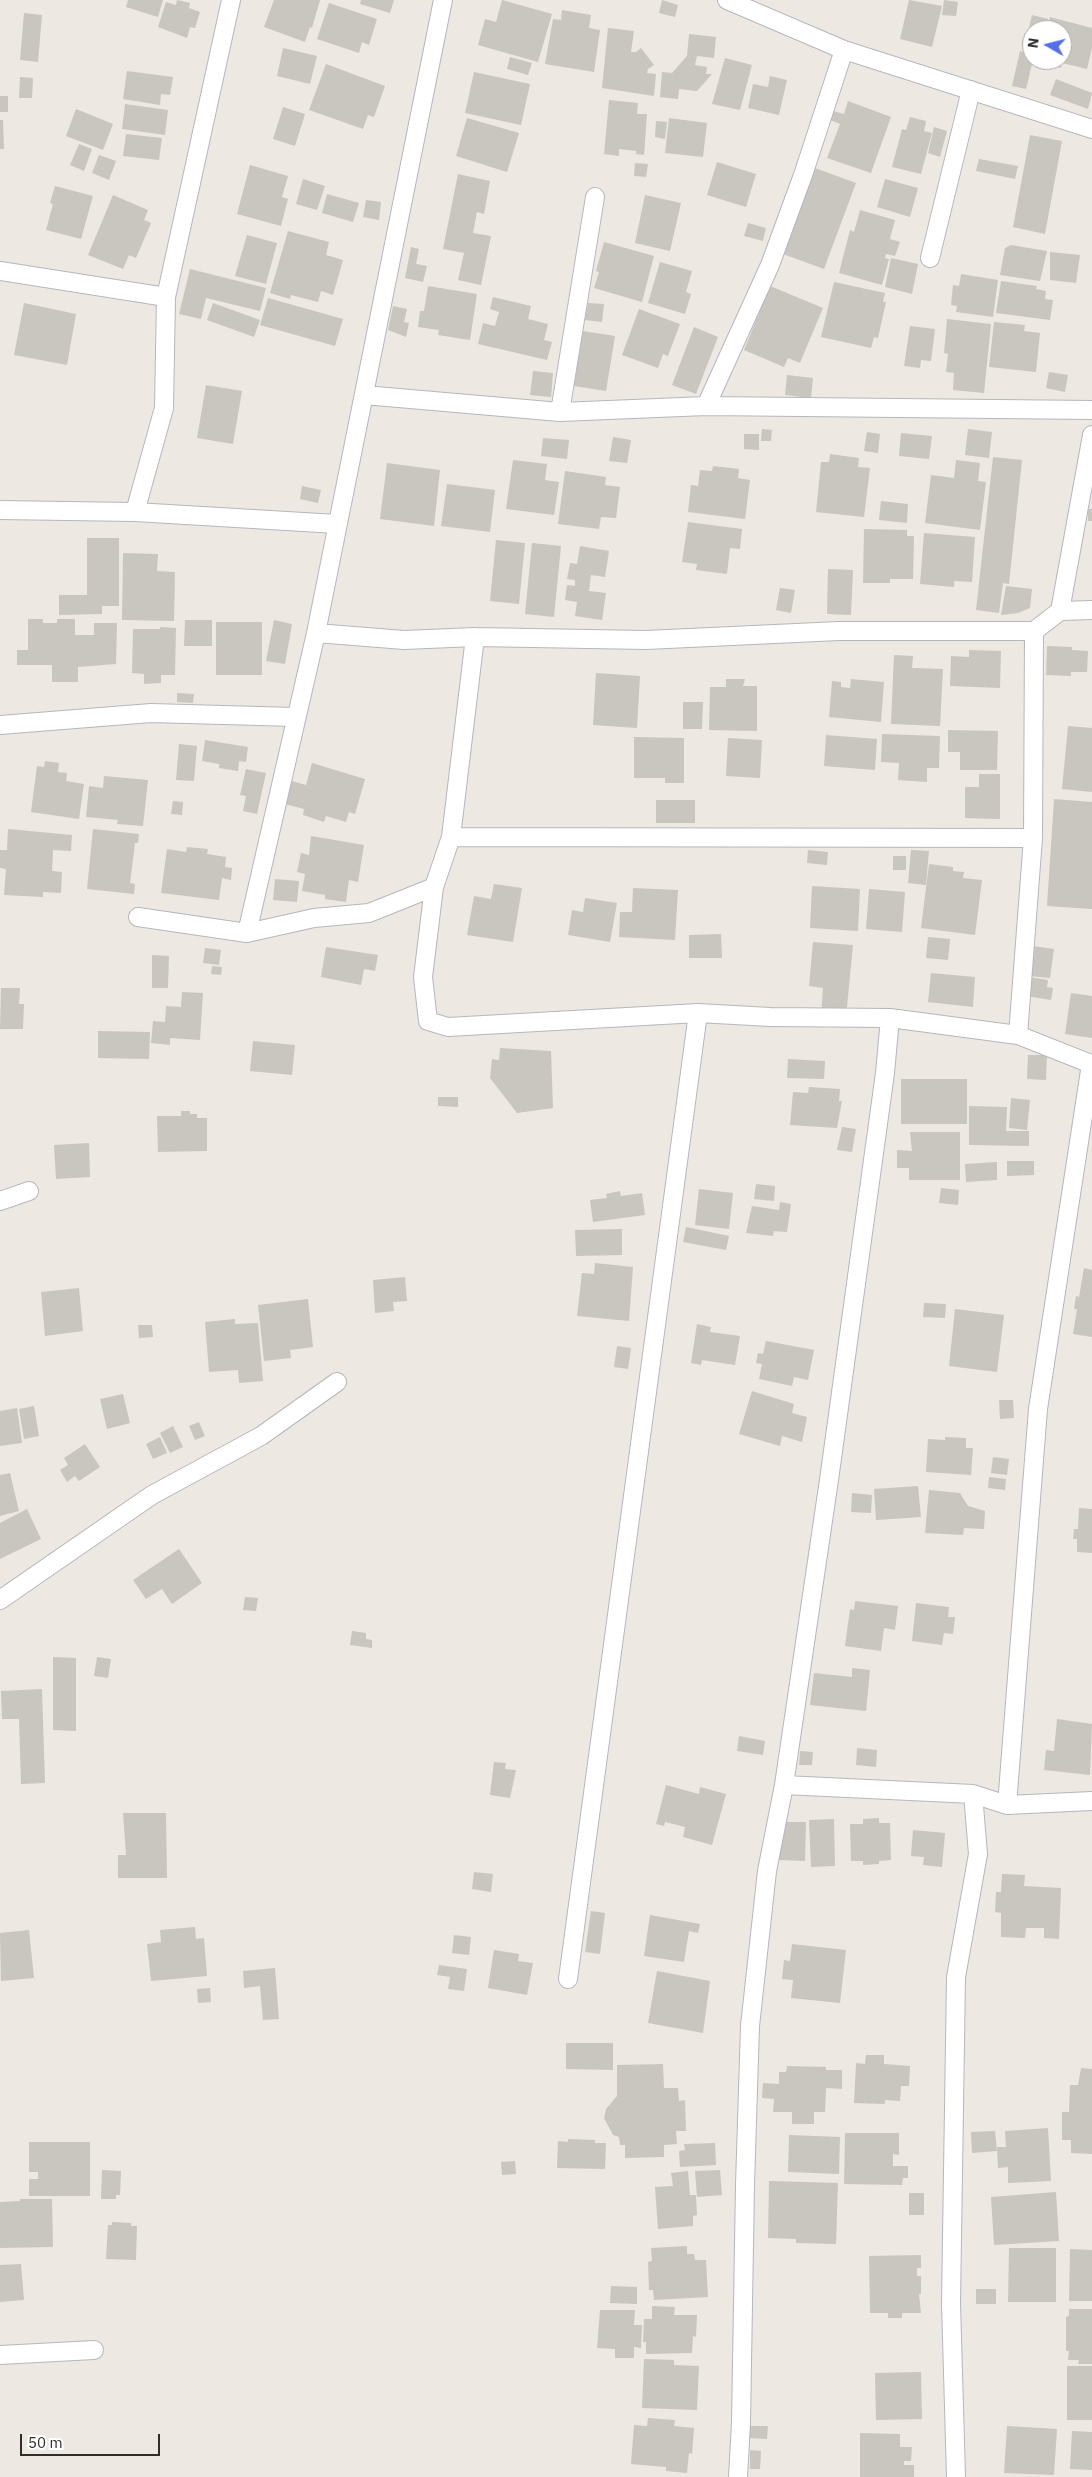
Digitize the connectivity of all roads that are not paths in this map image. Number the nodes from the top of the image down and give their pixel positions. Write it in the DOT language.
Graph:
graph roads {
  1 [pos="231,0"];
  2 [pos="443,0"];
  3 [pos="727,0"];
  4 [pos="844,50"];
  5 [pos="971,90"];
  6 [pos="1092,129"];
  7 [pos="594,197"];
  8 [pos="930,258"];
  9 [pos="0,271"];
  10 [pos="166,297"];
  11 [pos="364,395"];
  12 [pos="706,406"];
  13 [pos="1092,410"];
  14 [pos="560,412"];
  15 [pos="1092,435"];
  16 [pos="0,510"];
  17 [pos="135,512"];
  18 [pos="337,524"];
  19 [pos="1092,610"];
  20 [pos="1060,611"];
  21 [pos="1034,631"];
  22 [pos="316,633"];
  23 [pos="474,637"];
  24 [pos="295,717"];
  25 [pos="0,725"];
  26 [pos="450,837"];
  27 [pos="1033,838"];
  28 [pos="434,887"];
  29 [pos="138,917"];
  30 [pos="247,933"];
  31 [pos="698,1013"];
  32 [pos="890,1018"];
  33 [pos="1018,1035"];
  34 [pos="29,1191"];
  35 [pos="0,1201"];
  36 [pos="337,1382"];
  37 [pos="0,1600"];
  38 [pos="784,1785"];
  39 [pos="973,1794"];
  40 [pos="1092,1801"];
  41 [pos="1007,1805"];
  42 [pos="568,1979"];
  43 [pos="94,2350"];
  44 [pos="0,2355"];
  45 [pos="738,2477"];
  46 [pos="956,2477"];
  1 -- 10 [label="street"];
  2 -- 11 [label="street"];
  3 -- 4 [label="street"];
  4 -- 5 [label="street"];
  4 -- 12 [label="street"];
  5 -- 6 [label="street"];
  5 -- 8 [label="street"];
  7 -- 14 [label="street"];
  9 -- 10 [label="street"];
  10 -- 17 [label="street"];
  11 -- 14 [label="street"];
  11 -- 18 [label="street"];
  12 -- 13 [label="street"];
  12 -- 14 [label="street"];
  15 -- 20 [label="street"];
  16 -- 17 [label="street"];
  17 -- 18 [label="street"];
  18 -- 22 [label="street"];
  19 -- 20 [label="street"];
  20 -- 21 [label="street"];
  21 -- 23 [label="street"];
  21 -- 27 [label="street"];
  22 -- 23 [label="street"];
  22 -- 24 [label="street"];
  23 -- 26 [label="street"];
  24 -- 25 [label="street"];
  24 -- 30 [label="street"];
  26 -- 27 [label="street"];
  26 -- 28 [label="street"];
  27 -- 33 [label="street"];
  28 -- 30 [label="street"];
  28 -- 31 [label="street"];
  29 -- 30 [label="street"];
  31 -- 32 [label="street"];
  31 -- 42 [label="street"];
  32 -- 33 [label="street"];
  32 -- 38 [label="street"];
  33 -- 41 [label="street"];
  34 -- 35 [label="street"];
  36 -- 37 [label="street"];
  38 -- 39 [label="street"];
  38 -- 45 [label="street"];
  39 -- 41 [label="street"];
  39 -- 46 [label="street"];
  40 -- 41 [label="street"];
  43 -- 44 [label="street"];
}
